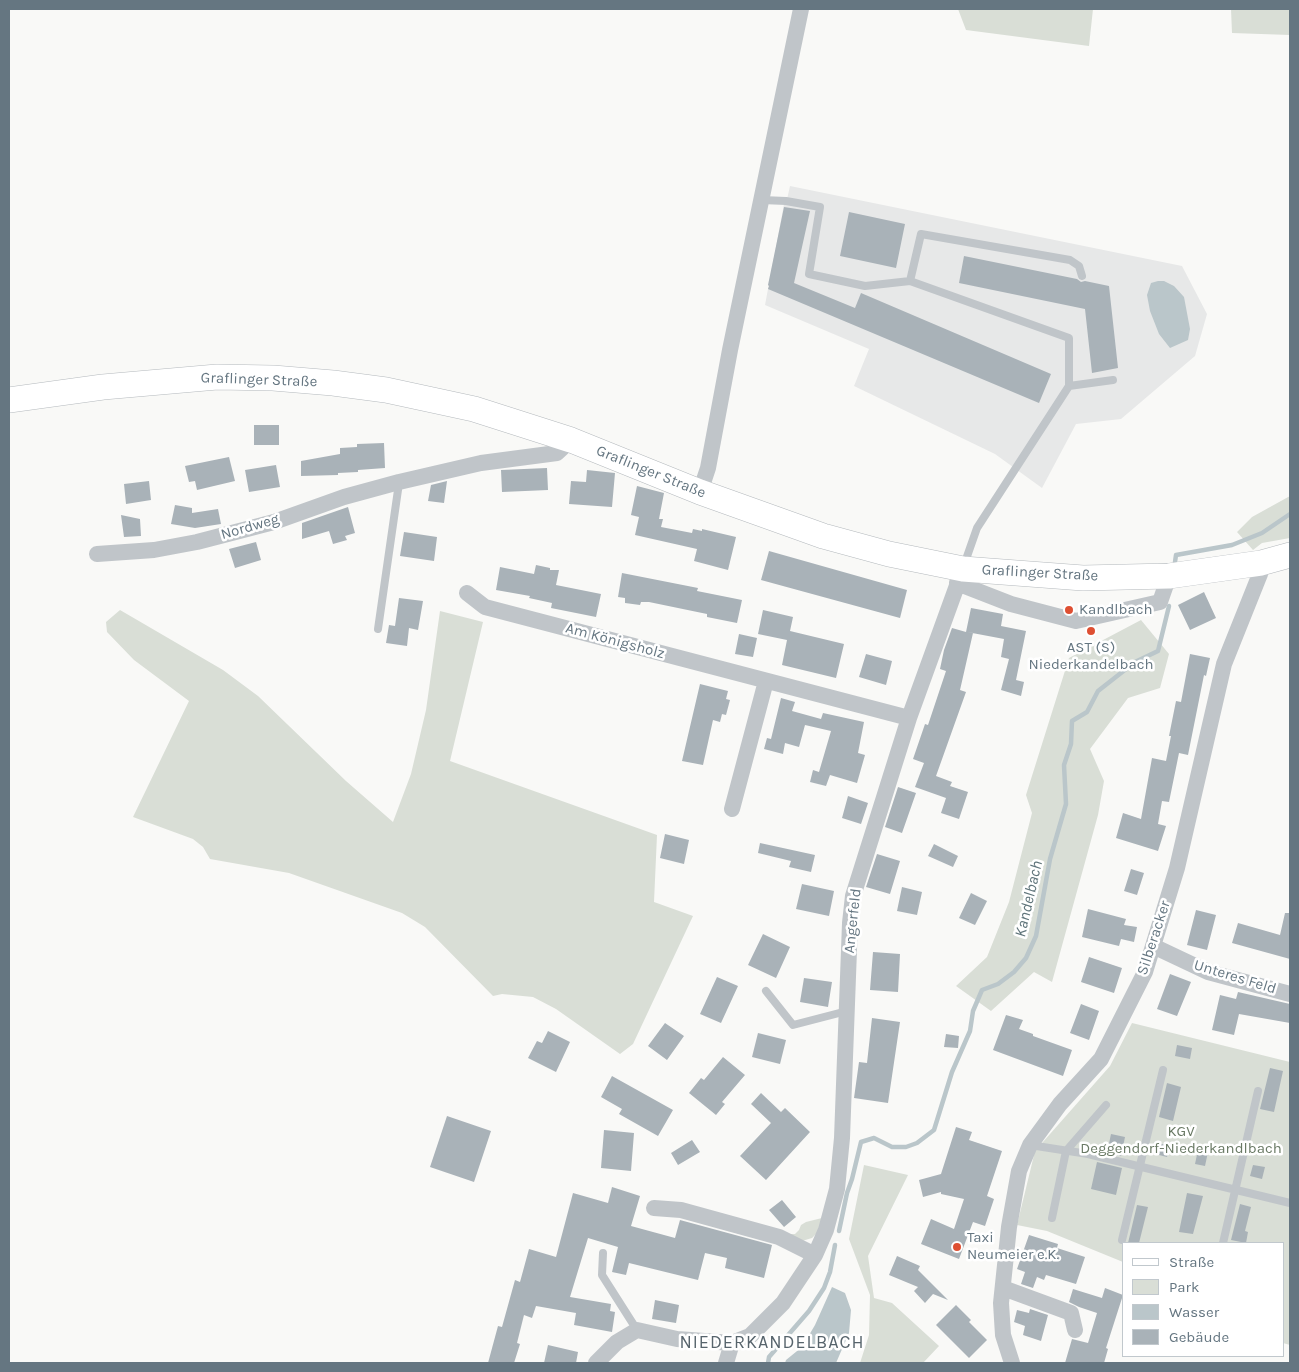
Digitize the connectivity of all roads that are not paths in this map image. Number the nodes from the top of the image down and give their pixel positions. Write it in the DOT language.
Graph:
graph roads {
  1 [pos="801,9"];
  2 [pos="762,200"];
  3 [pos="1082,276"];
  4 [pos="910,281"];
  5 [pos="1114,380"];
  6 [pos="1069,386"];
  7 [pos="9,400"];
  8 [pos="570,440"];
  9 [pos="399,482"];
  10 [pos="700,492"];
  11 [pos="97,554"];
  12 [pos="1290,555"];
  13 [pos="1261,563"];
  14 [pos="960,576"];
  15 [pos="1169,576"];
  16 [pos="467,593"];
  17 [pos="378,629"];
  18 [pos="766,681"];
  19 [pos="909,718"];
  20 [pos="732,809"];
  21 [pos="1153,946"];
  22 [pos="766,992"];
  23 [pos="1290,994"];
  24 [pos="847,1011"];
  25 [pos="1163,1070"];
  26 [pos="1258,1091"];
  27 [pos="1106,1105"];
  28 [pos="1030,1145"];
  29 [pos="1066,1151"];
  30 [pos="1139,1167"];
  31 [pos="1235,1190"];
  32 [pos="1290,1203"];
  33 [pos="654,1208"];
  34 [pos="1052,1218"];
  35 [pos="1122,1240"];
  36 [pos="1222,1242"];
  37 [pos="603,1253"];
  38 [pos="815,1255"];
  39 [pos="1002,1288"];
  40 [pos="637,1330"];
  41 [pos="1075,1330"];
  42 [pos="732,1343"];
  43 [pos="596,1363"];
  44 [pos="726,1363"];
  45 [pos="1012,1363"];
  1 -- 2 [label="street"];
  2 -- 4 [label="lane"];
  2 -- 10 [label="street"];
  3 -- 4 [label="lane"];
  4 -- 6 [label="lane"];
  5 -- 6 [label="lane"];
  6 -- 14 [label="lane"];
  7 -- 8 [label="main road, Graflinger Straße"];
  8 -- 9 [label="street, Nordweg"];
  8 -- 10 [label="main road, Graflinger Straße"];
  9 -- 11 [label="street, Nordweg"];
  9 -- 17 [label="lane"];
  10 -- 14 [label="main road, Graflinger Straße"];
  12 -- 13 [label="main road, Graflinger Straße"];
  13 -- 15 [label="main road, Graflinger Straße"];
  13 -- 21 [label="street, Silberacker"];
  14 -- 15 [label="main road, Graflinger Straße"];
  14 -- 15 [label="street"];
  14 -- 19 [label="street, Angerfeld"];
  16 -- 18 [label="street, Am Königsholz"];
  18 -- 19 [label="street, Am Königsholz"];
  18 -- 20 [label="street"];
  19 -- 24 [label="street, Angerfeld"];
  21 -- 23 [label="street, Unteres Feld"];
  21 -- 28 [label="street, Silberacker"];
  22 -- 24 [label="lane"];
  24 -- 38 [label="street, Angerfeld"];
  25 -- 30 [label="lane"];
  26 -- 31 [label="lane"];
  27 -- 29 [label="lane"];
  28 -- 29 [label="lane"];
  28 -- 39 [label="street, Silberacker"];
  29 -- 30 [label="lane"];
  29 -- 34 [label="lane"];
  30 -- 31 [label="lane"];
  30 -- 35 [label="lane"];
  31 -- 32 [label="lane"];
  31 -- 36 [label="lane"];
  33 -- 38 [label="street"];
  37 -- 40 [label="lane"];
  38 -- 42 [label="street, Angerfeld"];
  39 -- 41 [label="street"];
  39 -- 45 [label="street, Silberacker"];
  40 -- 42 [label="street"];
  40 -- 43 [label="street"];
  42 -- 44 [label="street"];
}
